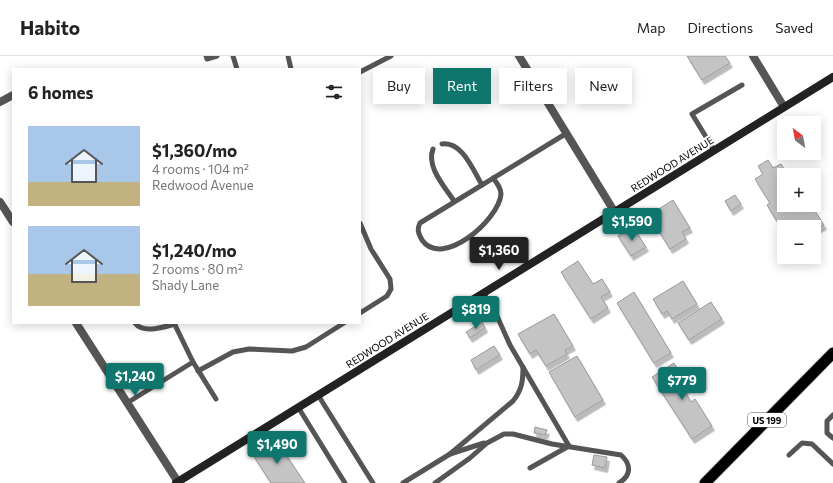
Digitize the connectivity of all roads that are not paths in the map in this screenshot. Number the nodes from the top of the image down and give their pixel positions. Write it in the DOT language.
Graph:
graph roads {
  1 [pos="206,56"];
  2 [pos="217,56"];
  3 [pos="233,56"];
  4 [pos="288,56"];
  5 [pos="391,56"];
  6 [pos="519,56"];
  7 [pos="753,56"];
  8 [pos="379,59"];
  9 [pos="237,68"];
  10 [pos="291,68"];
  11 [pos="361,71"];
  12 [pos="833,77"];
  13 [pos="742,85"];
  14 [pos="12,96"];
  15 [pos="0,102"];
  16 [pos="784,106"];
  17 [pos="567,133"];
  18 [pos="442,144"];
  19 [pos="433,149"];
  20 [pos="714,150"];
  21 [pos="494,178"];
  22 [pos="482,185"];
  23 [pos="0,202"];
  24 [pos="454,202"];
  25 [pos="614,211"];
  26 [pos="12,220"];
  27 [pos="361,224"];
  28 [pos="483,292"];
  29 [pos="361,312"];
  30 [pos="77,324"];
  31 [pos="137,324"];
  32 [pos="171,324"];
  33 [pos="174,324"];
  34 [pos="342,324"];
  35 [pos="833,354"];
  36 [pos="193,362"];
  37 [pos="523,367"];
  38 [pos="198,371"];
  39 [pos="318,394"];
  40 [pos="216,399"];
  41 [pos="127,403"];
  42 [pos="298,407"];
  43 [pos="833,415"];
  44 [pos="833,438"];
  45 [pos="487,442"];
  46 [pos="568,446"];
  47 [pos="450,454"];
  48 [pos="789,455"];
  49 [pos="833,464"];
  50 [pos="530,468"];
  51 [pos="177,482"];
  52 [pos="345,483"];
  53 [pos="372,483"];
  54 [pos="403,483"];
  55 [pos="435,483"];
  56 [pos="619,483"];
  57 [pos="705,483"];
  1 -- 2 [label="lane"];
  3 -- 9 [label="lane"];
  4 -- 10 [label="lane"];
  5 -- 8 [label="lane"];
  6 -- 17 [label="street"];
  7 -- 16 [label="street"];
  8 -- 11 [label="lane"];
  12 -- 16 [label="main road, REDWOOD AVENUE"];
  13 -- 20 [label="lane"];
  14 -- 15 [label="street"];
  16 -- 20 [label="main road, REDWOOD AVENUE"];
  17 -- 21 [label="lane"];
  17 -- 25 [label="street"];
  18 -- 22 [label="lane"];
  19 -- 24 [label="lane"];
  20 -- 25 [label="main road, REDWOOD AVENUE"];
  21 -- 22 [label="lane"];
  21 -- 24 [label="lane"];
  22 -- 24 [label="lane"];
  23 -- 26 [label="street"];
  25 -- 28 [label="main road, REDWOOD AVENUE"];
  27 -- 29 [label="lane"];
  28 -- 37 [label="lane"];
  28 -- 39 [label="main road, REDWOOD AVENUE"];
  30 -- 41 [label="street"];
  31 -- 32 [label="lane"];
  33 -- 36 [label="lane"];
  34 -- 38 [label="lane"];
  35 -- 57 [label="highway, US 199"];
  36 -- 38 [label="lane"];
  36 -- 41 [label="lane"];
  37 -- 46 [label="lane"];
  37 -- 47 [label="lane"];
  38 -- 40 [label="lane"];
  39 -- 42 [label="main road, REDWOOD AVENUE"];
  39 -- 53 [label="lane"];
  41 -- 51 [label="street"];
  42 -- 51 [label="main road, REDWOOD AVENUE"];
  42 -- 52 [label="lane"];
  43 -- 44 [label="lane"];
  45 -- 46 [label="lane"];
  45 -- 47 [label="lane"];
  45 -- 55 [label="lane"];
  46 -- 50 [label="lane"];
  46 -- 56 [label="lane"];
  47 -- 54 [label="lane"];
  48 -- 49 [label="lane"];
}
